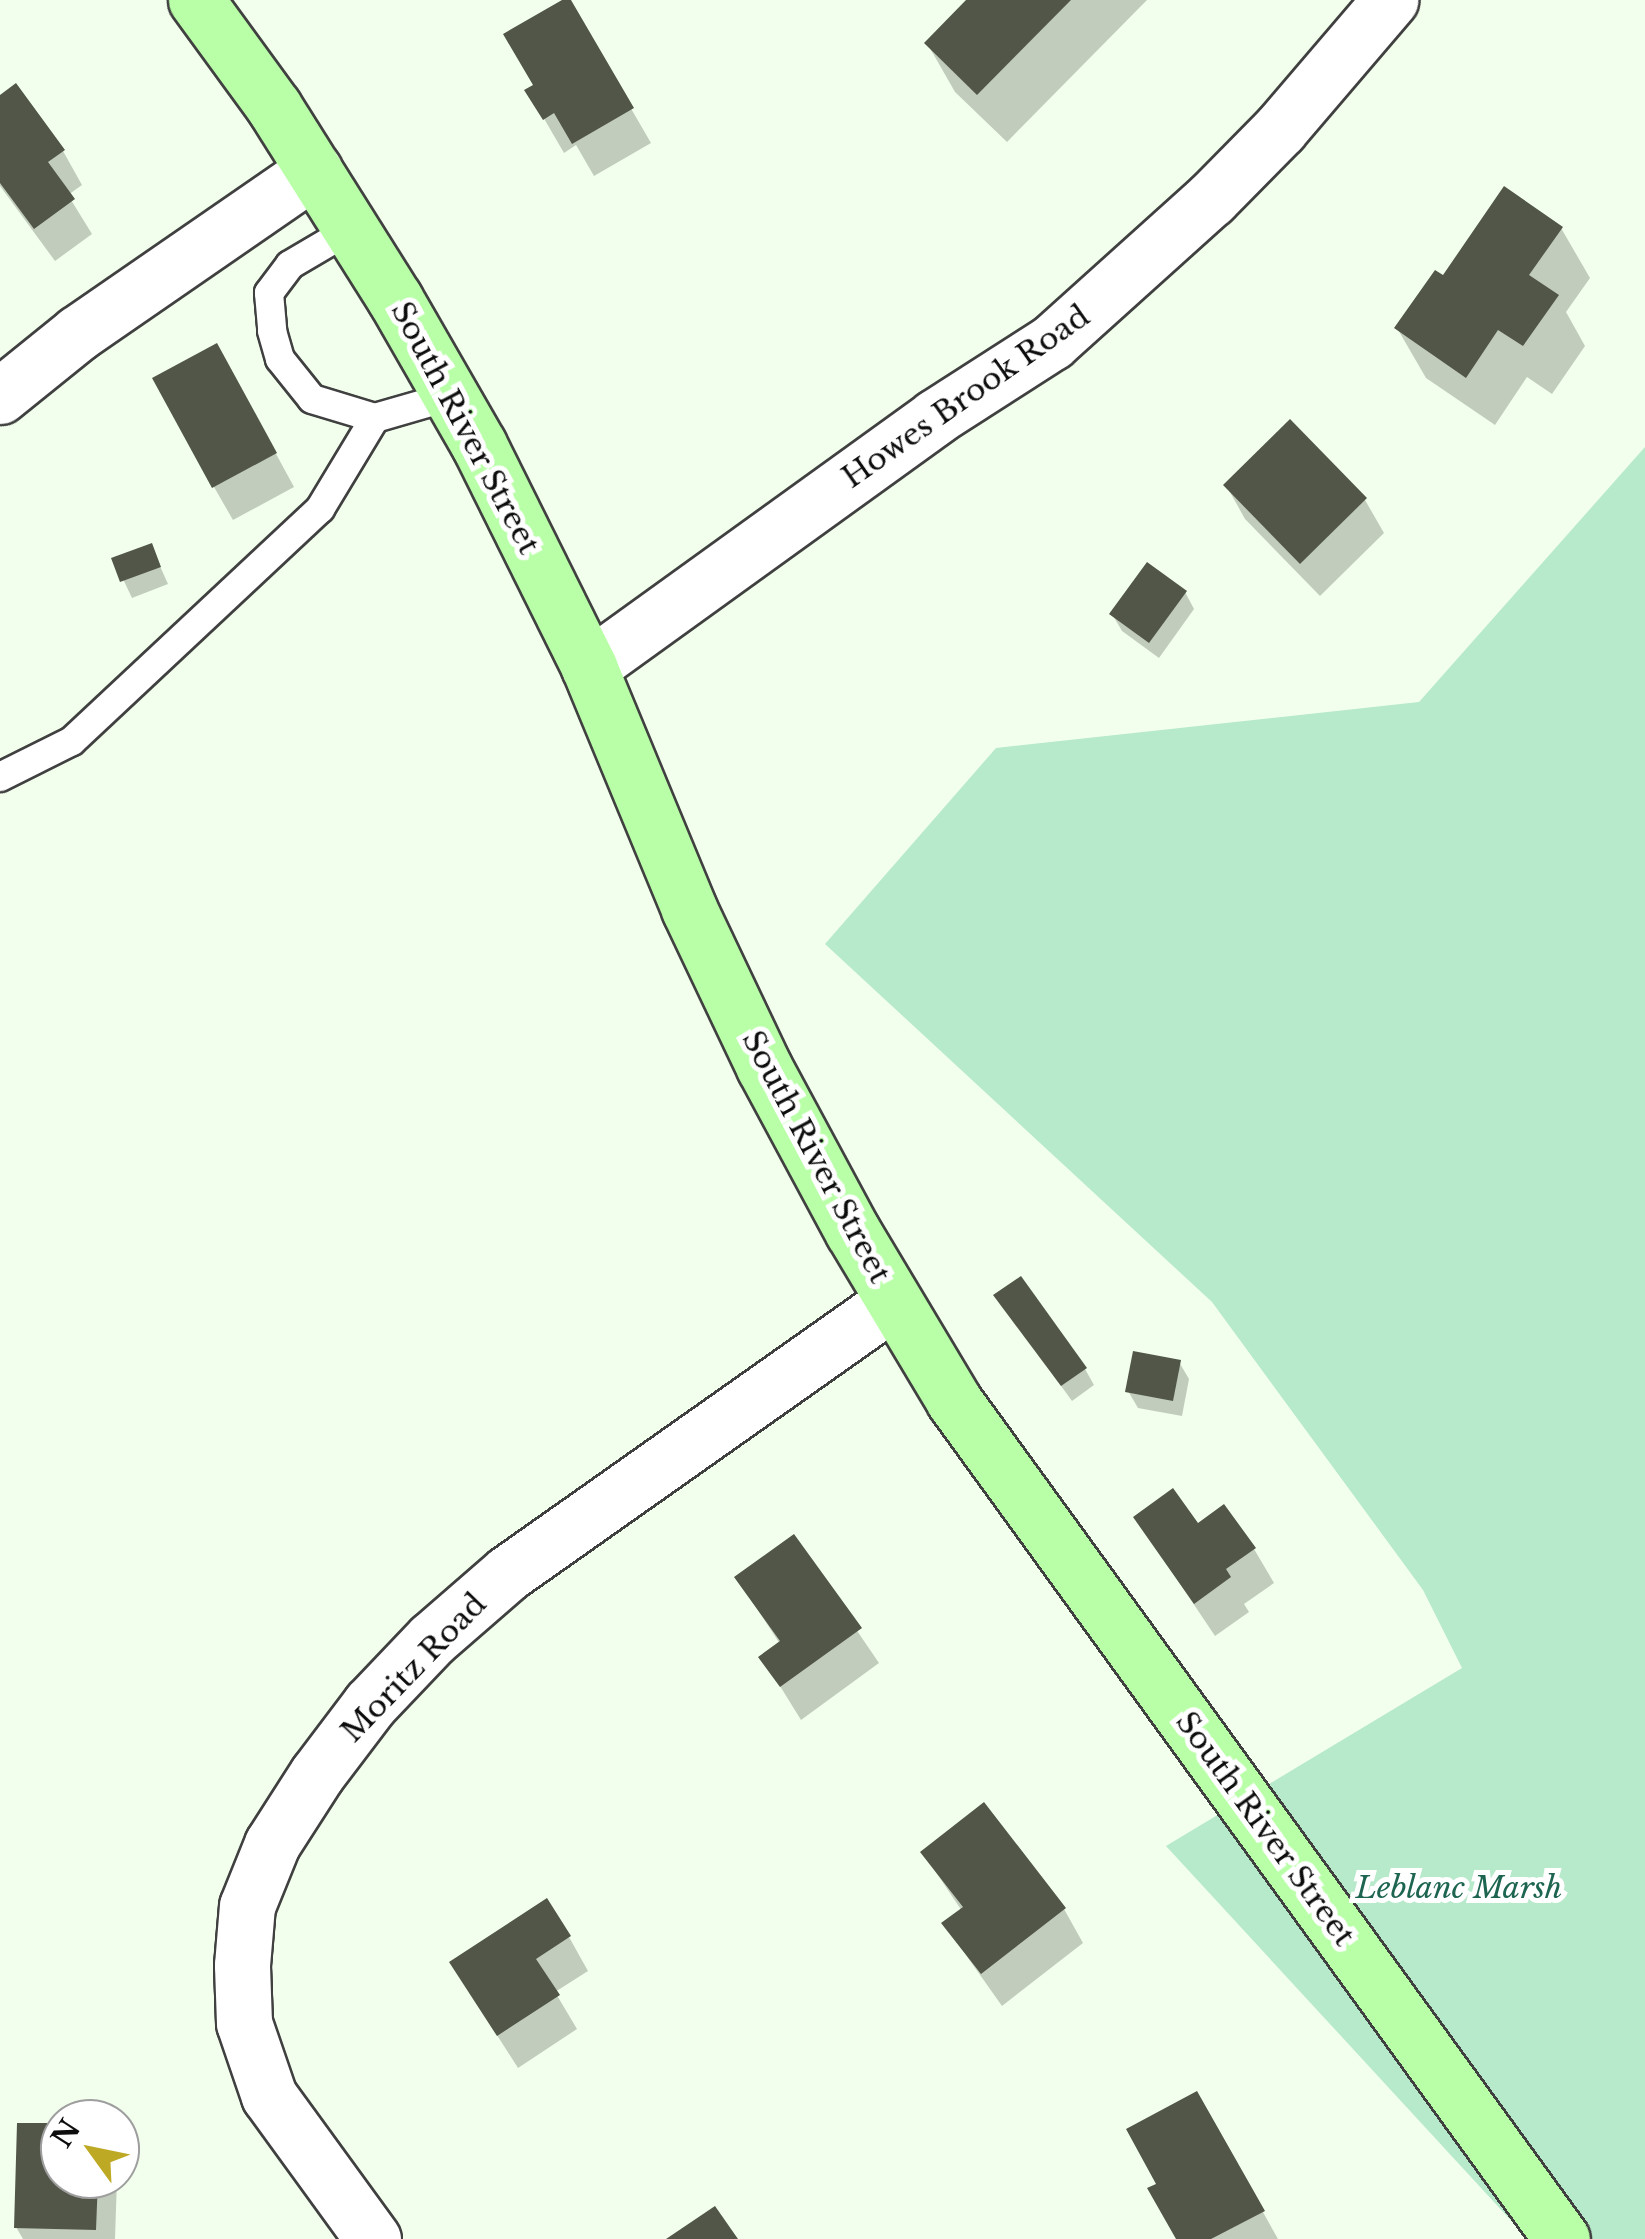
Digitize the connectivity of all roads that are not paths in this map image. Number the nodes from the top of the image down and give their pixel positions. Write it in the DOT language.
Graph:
graph roads {
  1 [pos="196,0"];
  2 [pos="1390,0"];
  3 [pos="314,170"];
  4 [pos="351,229"];
  5 [pos="0,396"];
  6 [pos="451,396"];
  7 [pos="375,418"];
  8 [pos="590,667"];
  9 [pos="0,777"];
  10 [pos="894,1301"];
  11 [pos="372,2239"];
  12 [pos="1562,2239"];
  1 -- 3 [label="street, South River Street"];
  2 -- 8 [label="street, Howes Brook Road"];
  3 -- 4 [label="street, South River Street"];
  3 -- 5 [label="street"];
  4 -- 6 [label="street, South River Street"];
  4 -- 7 [label="lane"];
  6 -- 7 [label="lane"];
  6 -- 8 [label="street, South River Street"];
  7 -- 9 [label="lane"];
  8 -- 10 [label="street, South River Street"];
  10 -- 11 [label="street, Moritz Road"];
  10 -- 12 [label="street, South River Street"];
}
